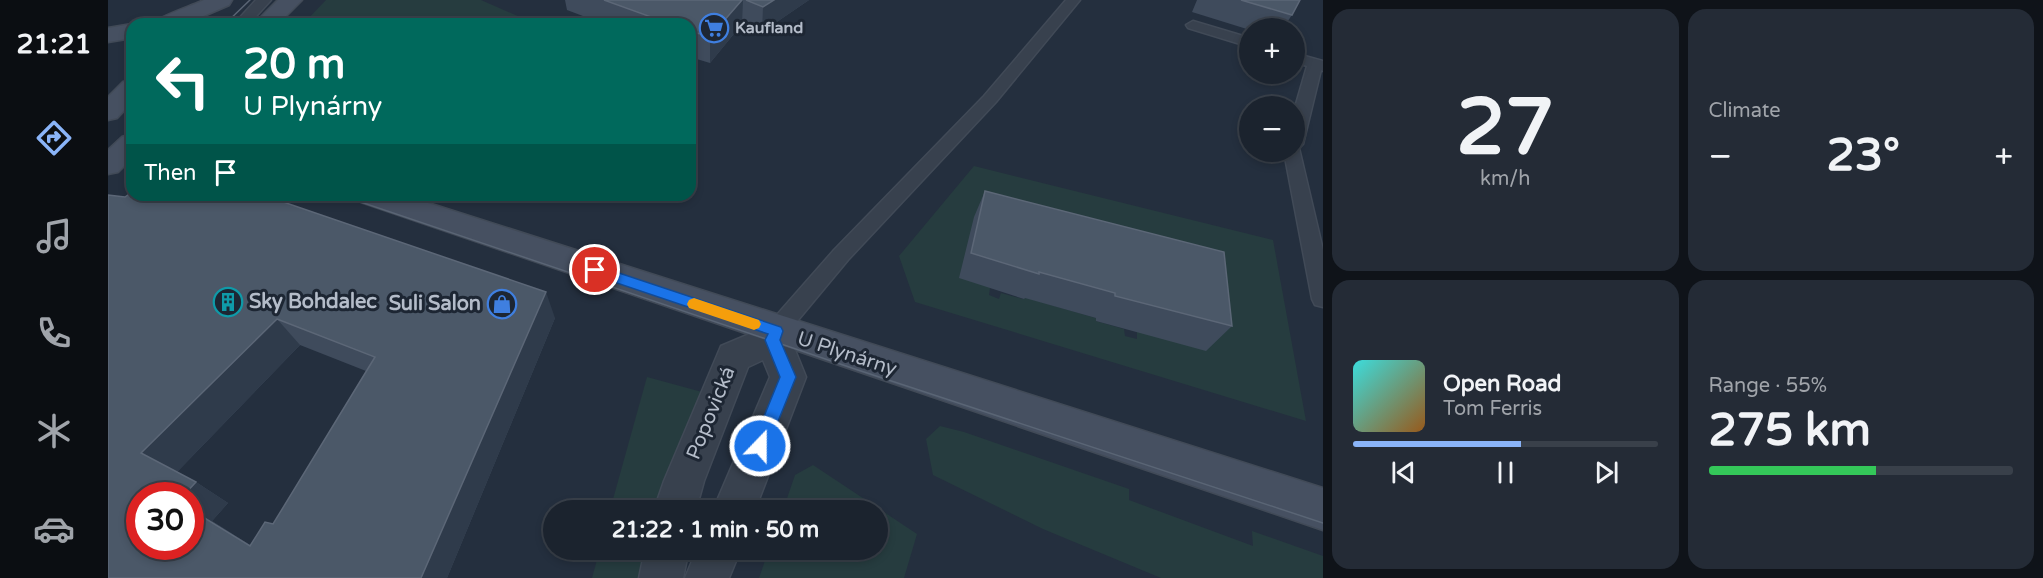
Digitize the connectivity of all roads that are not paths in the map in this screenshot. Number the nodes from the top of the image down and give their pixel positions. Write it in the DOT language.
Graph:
graph roads {
  1 [pos="221,0"];
  2 [pos="227,0"];
  3 [pos="264,0"];
  4 [pos="291,0"];
  5 [pos="1073,0"];
  6 [pos="182,18"];
  7 [pos="205,18"];
  8 [pos="247,18"];
  9 [pos="272,18"];
  10 [pos="1193,25"];
  11 [pos="126,32"];
  12 [pos="108,34"];
  13 [pos="1239,40"];
  14 [pos="1319,65"];
  15 [pos="126,84"];
  16 [pos="1305,109"];
  17 [pos="115,111"];
  18 [pos="126,148"];
  19 [pos="1295,162"];
  20 [pos="108,165"];
  21 [pos="389,201"];
  22 [pos="407,201"];
  23 [pos="1323,299"];
  24 [pos="777,332"];
  25 [pos="1323,498"];
  26 [pos="678,500"];
  27 [pos="738,500"];
  28 [pos="1323,509"];
  29 [pos="665,560"];
  30 [pos="714,560"];
  31 [pos="662,578"];
  32 [pos="707,578"];
  1 -- 6 [label="street"];
  2 -- 7 [label="street"];
  3 -- 8 [label="lane"];
  4 -- 9 [label="street"];
  5 -- 24 [label="lane"];
  10 -- 13 [label="lane"];
  11 -- 12 [label="street"];
  14 -- 16 [label="lane"];
  15 -- 17 [label="street"];
  18 -- 20 [label="street"];
  19 -- 23 [label="lane"];
  21 -- 24 [label="street, U Plynárny"];
  22 -- 24 [label="lane"];
  24 -- 25 [label="lane"];
  24 -- 26 [label="street, Popovická"];
  24 -- 27 [label="street"];
  24 -- 28 [label="street, U Plynárny"];
  29 -- 31 [label="street"];
  30 -- 32 [label="street"];
}
